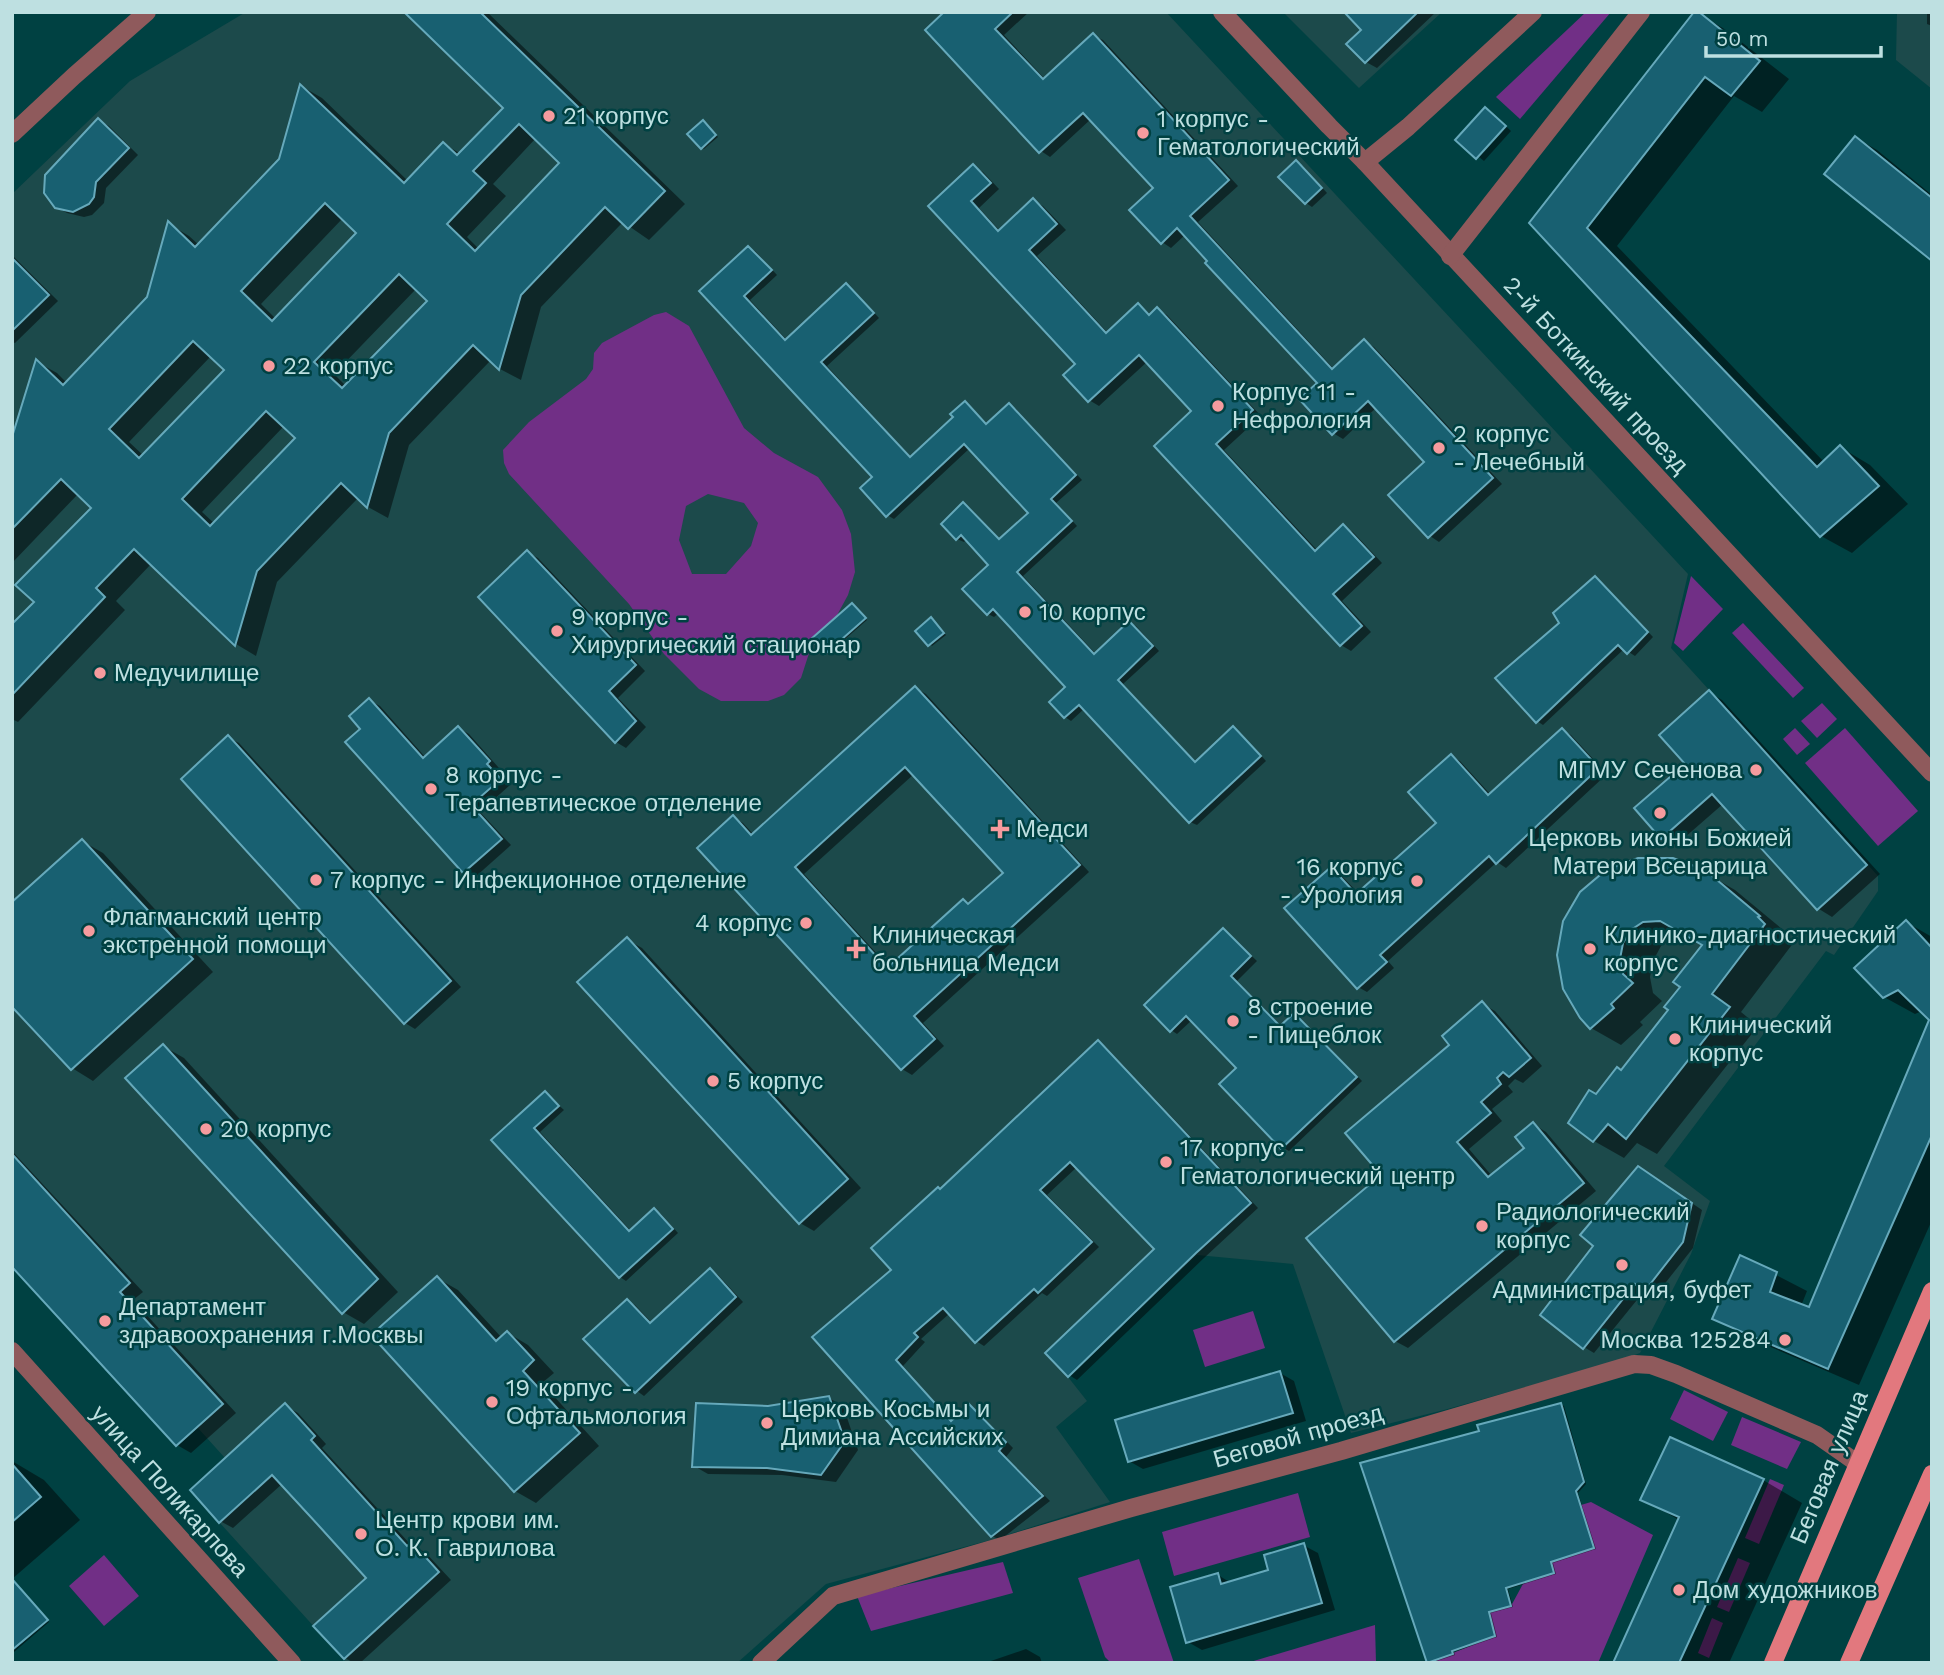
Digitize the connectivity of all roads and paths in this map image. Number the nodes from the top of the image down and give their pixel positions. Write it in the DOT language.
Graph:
graph roads {
  1 [pos="147,12"];
  2 [pos="1222,12"];
  3 [pos="1533,12"];
  4 [pos="1641,12"];
  5 [pos="12,134"];
  6 [pos="1365,162"];
  7 [pos="1450,256"];
  8 [pos="1932,773"];
  9 [pos="1932,1291"];
  10 [pos="12,1351"];
  11 [pos="1857,1463"];
  12 [pos="1932,1474"];
  13 [pos="292,1663"];
  14 [pos="761,1663"];
  15 [pos="1773,1663"];
  16 [pos="1849,1663"];
  1 -- 5 [label="street"];
  2 -- 6 [label="street, 2-й Боткинский проезд"];
  3 -- 6 [label="street"];
  4 -- 7 [label="street"];
  6 -- 7 [label="street, 2-й Боткинский проезд"];
  7 -- 8 [label="street, 2-й Боткинский проезд"];
  9 -- 11 [label="main road, Беговая улица"];
  10 -- 13 [label="street, улица Поликарпова"];
  11 -- 14 [label="street, Беговой проезд"];
  11 -- 15 [label="main road, Беговая улица"];
  12 -- 16 [label="main road"];
}
